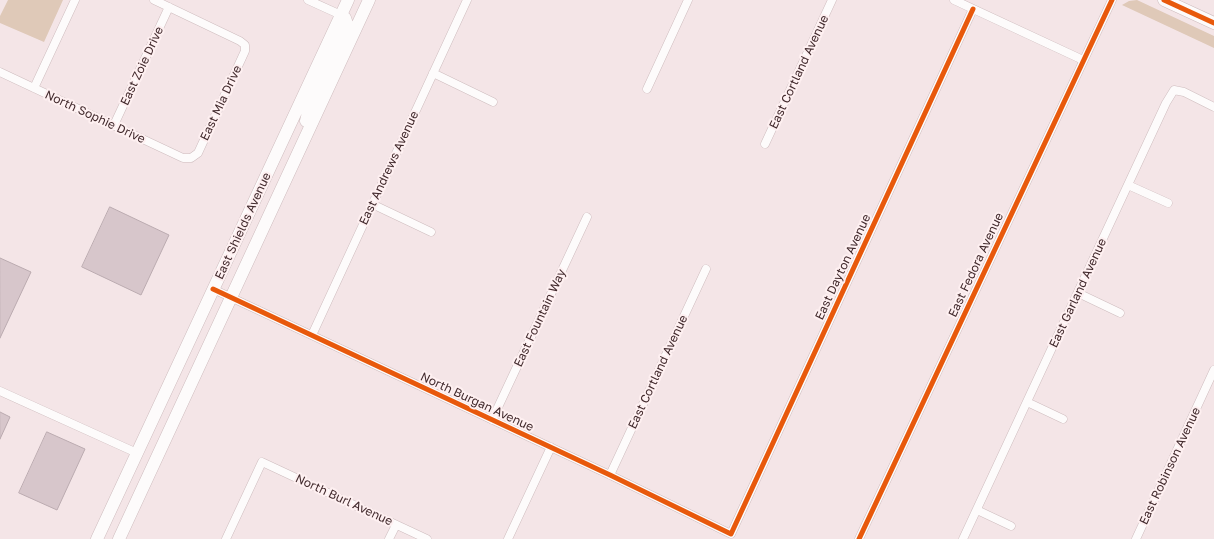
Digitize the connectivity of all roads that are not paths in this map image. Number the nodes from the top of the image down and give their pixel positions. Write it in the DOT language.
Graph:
graph roads {
  1 [pos="75,0"];
  2 [pos="154,0"];
  3 [pos="308,0"];
  4 [pos="348,0"];
  5 [pos="365,0"];
  6 [pos="369,0"];
  7 [pos="467,0"];
  8 [pos="688,0"];
  9 [pos="832,0"];
  10 [pos="954,0"];
  11 [pos="1112,0"];
  12 [pos="1164,0"];
  13 [pos="169,7"];
  14 [pos="973,9"];
  15 [pos="341,15"];
  16 [pos="359,20"];
  17 [pos="1214,23"];
  18 [pos="1083,60"];
  19 [pos="0,72"];
  20 [pos="433,73"];
  21 [pos="34,88"];
  22 [pos="647,89"];
  23 [pos="493,102"];
  24 [pos="1214,107"];
  25 [pos="114,126"];
  26 [pos="765,144"];
  27 [pos="298,152"];
  28 [pos="191,158"];
  29 [pos="1128,185"];
  30 [pos="1168,203"];
  31 [pos="372,204"];
  32 [pos="587,217"];
  33 [pos="431,232"];
  34 [pos="706,269"];
  35 [pos="214,289"];
  36 [pos="1078,293"];
  37 [pos="232,297"];
  38 [pos="1120,313"];
  39 [pos="312,335"];
  40 [pos="1214,370"];
  41 [pos="0,391"];
  42 [pos="1027,402"];
  43 [pos="1063,419"];
  44 [pos="492,420"];
  45 [pos="551,447"];
  46 [pos="137,453"];
  47 [pos="610,475"];
  48 [pos="977,510"];
  49 [pos="396,524"];
  50 [pos="1011,526"];
  51 [pos="731,534"];
  52 [pos="97,539"];
  53 [pos="119,539"];
  54 [pos="226,539"];
  55 [pos="389,539"];
  56 [pos="427,539"];
  57 [pos="508,539"];
  58 [pos="859,539"];
  59 [pos="963,539"];
  60 [pos="1136,539"];
  1 -- 21 [label="street"];
  2 -- 13 [label="street"];
  3 -- 15 [label="street"];
  4 -- 15 [label="main road, East Shields Avenue"];
  5 -- 16 [label="main road"];
  6 -- 16 [label="main road, East Shields Avenue"];
  7 -- 20 [label="street, East Andrews Avenue"];
  8 -- 22 [label="street"];
  9 -- 26 [label="street, East Cortland Avenue"];
  10 -- 14 [label="street"];
  11 -- 18 [label="street, East Fedora Avenue"];
  12 -- 17 [label="main road"];
  13 -- 25 [label="street, East Zoie Drive"];
  13 -- 28 [label="street, East Mia Drive"];
  14 -- 18 [label="street"];
  14 -- 51 [label="street, East Dayton Avenue"];
  15 -- 27 [label="main road"];
  15 -- 35 [label="main road, East Shields Avenue"];
  16 -- 27 [label="main road, East Shields Avenue"];
  18 -- 58 [label="street, East Fedora Avenue"];
  19 -- 21 [label="street, North Sophie Drive"];
  20 -- 23 [label="street"];
  20 -- 31 [label="street, East Andrews Avenue"];
  21 -- 25 [label="street, North Sophie Drive"];
  24 -- 29 [label="street, East Garland Avenue"];
  25 -- 28 [label="street, North Sophie Drive"];
  27 -- 37 [label="main road, East Shields Avenue"];
  29 -- 30 [label="street"];
  29 -- 36 [label="street, East Garland Avenue"];
  31 -- 33 [label="street"];
  31 -- 39 [label="street, East Andrews Avenue"];
  32 -- 44 [label="street, East Fountain Way"];
  34 -- 47 [label="street, East Cortland Avenue"];
  35 -- 37 [label="street, North Burgan Avenue"];
  35 -- 46 [label="main road, East Shields Avenue"];
  36 -- 38 [label="street"];
  36 -- 42 [label="street, East Garland Avenue"];
  37 -- 39 [label="street, North Burgan Avenue"];
  37 -- 53 [label="main road, East Shields Avenue"];
  39 -- 44 [label="street, North Burgan Avenue"];
  40 -- 60 [label="street, East Robinson Avenue"];
  41 -- 46 [label="street"];
  42 -- 43 [label="street"];
  42 -- 48 [label="street, East Garland Avenue"];
  44 -- 45 [label="street, North Burgan Avenue"];
  45 -- 47 [label="street, North Burgan Avenue"];
  45 -- 57 [label="street"];
  46 -- 52 [label="main road, East Shields Avenue"];
  47 -- 51 [label="street, North Burgan Avenue"];
  48 -- 50 [label="street"];
  48 -- 59 [label="street, East Garland Avenue"];
  49 -- 54 [label="street, North Burl Avenue"];
  49 -- 55 [label="street"];
  49 -- 56 [label="street, North Burl Avenue"];
}
